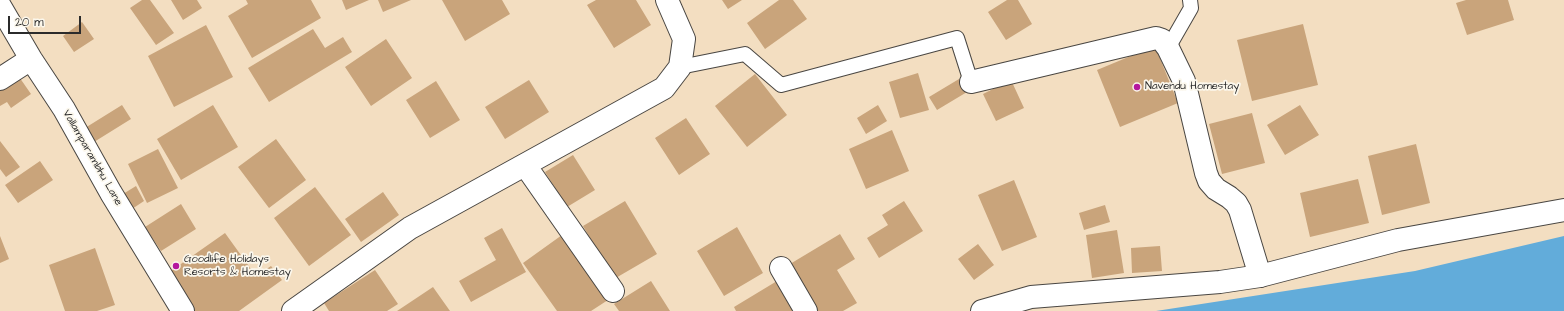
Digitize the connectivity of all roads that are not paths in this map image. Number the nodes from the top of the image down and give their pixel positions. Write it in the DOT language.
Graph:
graph roads {
  1 [pos="667,0"];
  2 [pos="1190,0"];
  3 [pos="0,6"];
  4 [pos="1168,48"];
  5 [pos="31,58"];
  6 [pos="680,66"];
  7 [pos="0,79"];
  8 [pos="971,82"];
  9 [pos="525,165"];
  10 [pos="1564,210"];
  11 [pos="781,268"];
  12 [pos="1260,276"];
  13 [pos="613,291"];
  14 [pos="183,311"];
  15 [pos="293,311"];
  16 [pos="806,311"];
  17 [pos="982,311"];
  1 -- 6 [label="street"];
  2 -- 4 [label="lane"];
  3 -- 5 [label="street, Vallamparambhu Lane"];
  4 -- 8 [label="street"];
  4 -- 12 [label="street"];
  5 -- 7 [label="street"];
  5 -- 14 [label="street, Vallamparambhu Lane"];
  6 -- 8 [label="lane"];
  6 -- 9 [label="street"];
  9 -- 13 [label="street"];
  9 -- 15 [label="street"];
  10 -- 12 [label="street"];
  11 -- 16 [label="street"];
  12 -- 17 [label="street"];
}
